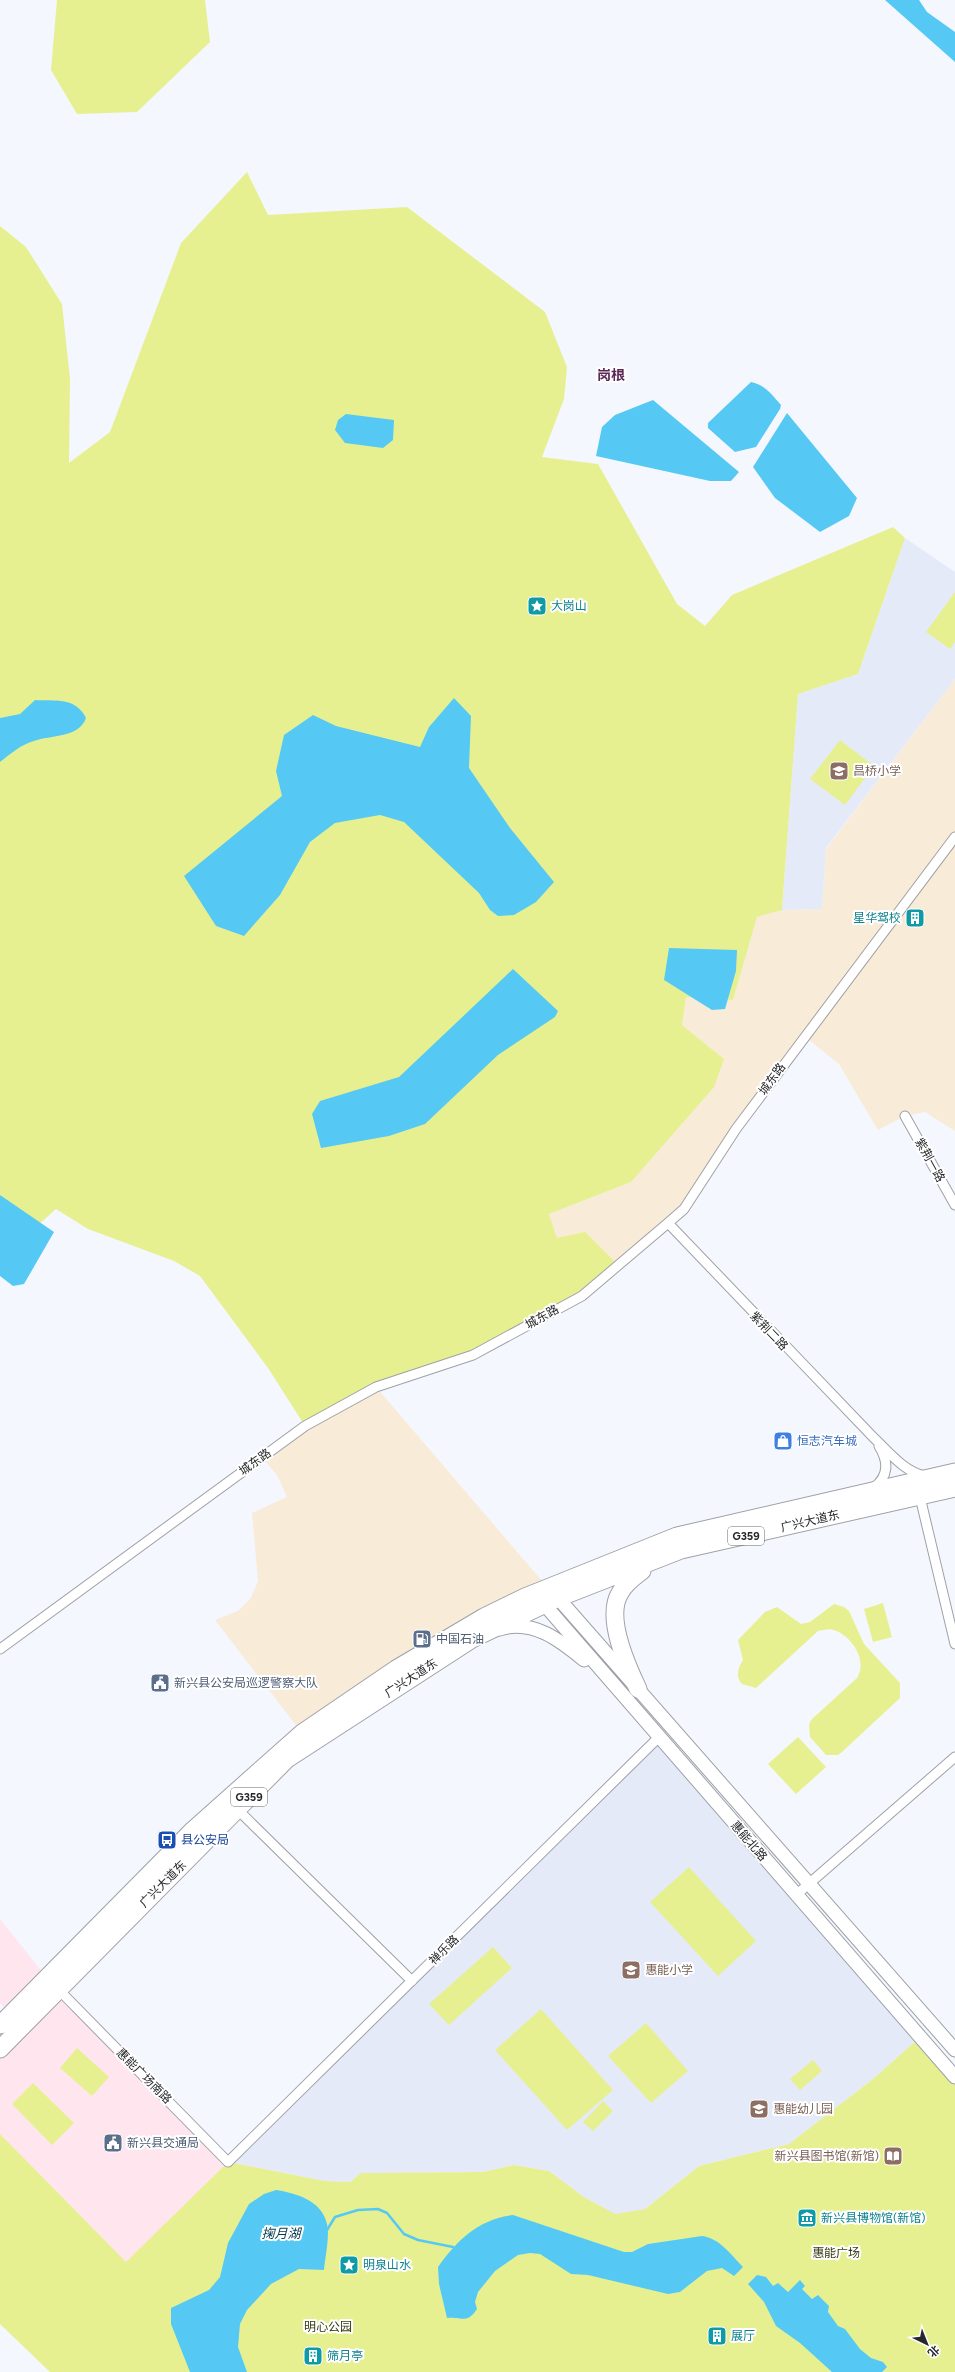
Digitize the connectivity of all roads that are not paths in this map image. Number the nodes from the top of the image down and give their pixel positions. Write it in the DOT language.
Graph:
graph roads {
  1 [pos="955,837"];
  2 [pos="905,1116"];
  3 [pos="955,1205"];
  4 [pos="668,1224"];
  5 [pos="873,1437"];
  6 [pos="955,1472"];
  7 [pos="932,1478"];
  8 [pos="955,1488"];
  9 [pos="865,1493"];
  10 [pos="920,1497"];
  11 [pos="654,1562"];
  12 [pos="551,1601"];
  13 [pos="472,1639"];
  14 [pos="955,1644"];
  15 [pos="0,1649"];
  16 [pos="638,1689"];
  17 [pos="618,1690"];
  18 [pos="659,1737"];
  19 [pos="955,1758"];
  20 [pos="237,1809"];
  21 [pos="809,1883"];
  22 [pos="796,1895"];
  23 [pos="412,1981"];
  24 [pos="59,1990"];
  25 [pos="0,2024"];
  26 [pos="0,2049"];
  27 [pos="955,2050"];
  28 [pos="955,2077"];
  29 [pos="228,2162"];
  1 -- 4 [label="street, 城东路"];
  2 -- 3 [label="street, 紫荆一路"];
  4 -- 5 [label="street, 紫荆二路"];
  4 -- 15 [label="street, 城东路"];
  5 -- 7 [label="street, 紫荆二路"];
  5 -- 9 [label="street, 紫荆二路"];
  6 -- 7 [label="highway, 广兴大道东 / G359"];
  7 -- 9 [label="highway, 广兴大道东 / G359"];
  8 -- 10 [label="highway, 广兴大道东 / G359"];
  9 -- 25 [label="highway, 广兴大道东 / G359"];
  10 -- 11 [label="highway, 广兴大道东 / G359"];
  10 -- 14 [label="street"];
  11 -- 12 [label="highway, 广兴大道东 / G359"];
  11 -- 16 [label="highway"];
  12 -- 13 [label="highway, 广兴大道东 / G359"];
  12 -- 16 [label="street, 惠能北路"];
  12 -- 17 [label="street, 惠能北路"];
  13 -- 17 [label="street"];
  13 -- 20 [label="highway, 广兴大道东 / G359"];
  16 -- 21 [label="street, 惠能北路"];
  17 -- 18 [label="street, 惠能北路"];
  18 -- 22 [label="street, 惠能北路"];
  18 -- 23 [label="street, 禅乐路"];
  19 -- 21 [label="street"];
  20 -- 23 [label="street"];
  20 -- 24 [label="highway, 广兴大道东 / G359"];
  21 -- 22 [label="street"];
  21 -- 27 [label="street, 惠能北路"];
  22 -- 28 [label="street, 惠能北路"];
  23 -- 29 [label="street, 禅乐路"];
  24 -- 26 [label="highway, 广兴大道东 / G359"];
  24 -- 29 [label="street, 惠能广场南路"];
}
